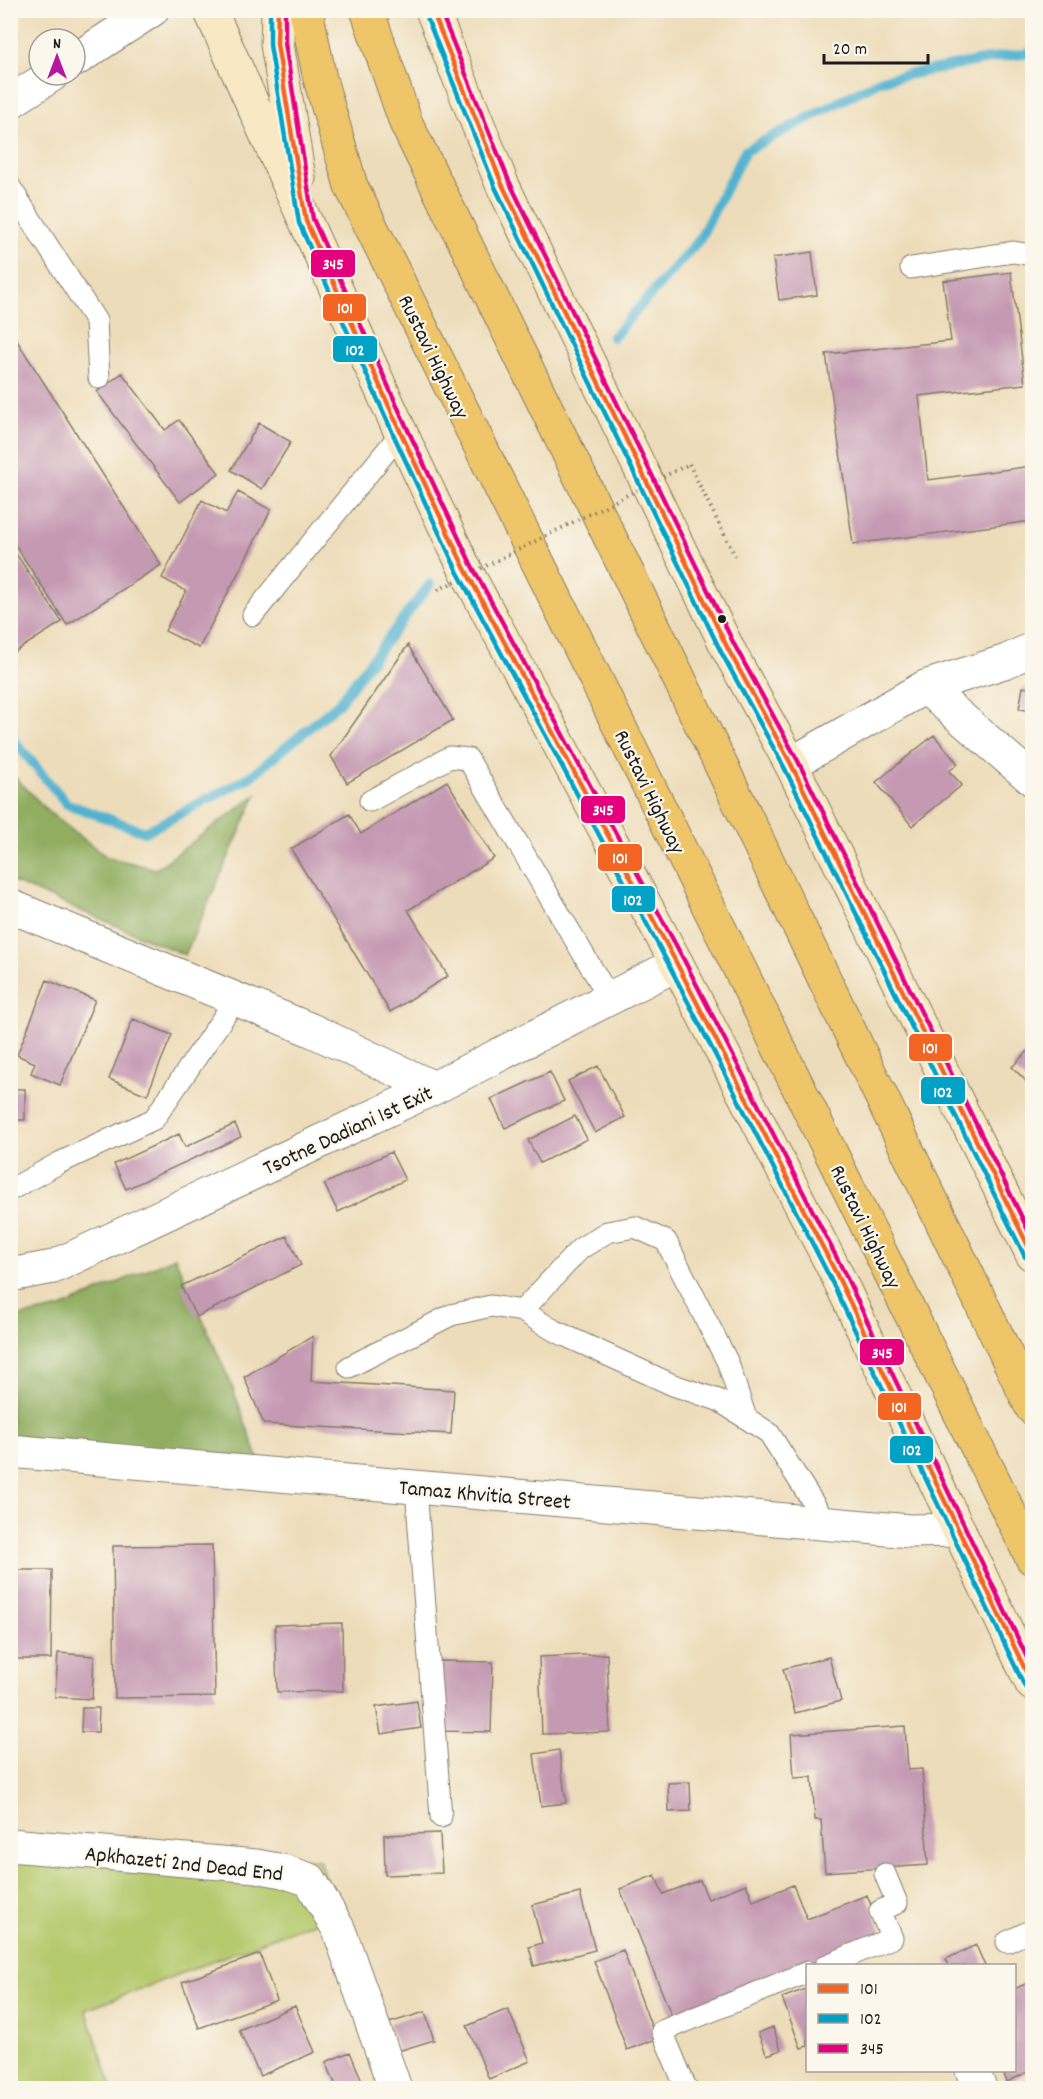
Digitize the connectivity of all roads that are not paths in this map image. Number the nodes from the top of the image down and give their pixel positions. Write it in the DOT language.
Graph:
graph roads {
  1 [pos="152,10"];
  2 [pos="210,10"];
  3 [pos="278,10"];
  4 [pos="306,10"];
  5 [pos="367,10"];
  6 [pos="432,10"];
  7 [pos="87,52"];
  8 [pos="33,87"];
  9 [pos="10,102"];
  10 [pos="10,187"];
  11 [pos="306,221"];
  12 [pos="1032,255"];
  13 [pos="911,268"];
  14 [pos="99,378"];
  15 [pos="401,433"];
  16 [pos="254,615"];
  17 [pos="1024,658"];
  18 [pos="925,687"];
  19 [pos="791,764"];
  20 [pos="1032,779"];
  21 [pos="370,801"];
  22 [pos="10,906"];
  23 [pos="677,964"];
  24 [pos="236,999"];
  25 [pos="610,999"];
  26 [pos="434,1088"];
  27 [pos="10,1190"];
  28 [pos="1032,1254"];
  29 [pos="10,1275"];
  30 [pos="522,1311"];
  31 [pos="349,1367"];
  32 [pos="1032,1408"];
  33 [pos="746,1418"];
  34 [pos="10,1451"];
  35 [pos="416,1488"];
  36 [pos="826,1523"];
  37 [pos="959,1530"];
  38 [pos="1032,1558"];
  39 [pos="1032,1684"];
  40 [pos="441,1817"];
  41 [pos="10,1845"];
  42 [pos="885,1874"];
  43 [pos="1032,1930"];
  44 [pos="1007,1942"];
  45 [pos="827,1964"];
  46 [pos="806,1972"];
  47 [pos="973,2072"];
  48 [pos="395,2088"];
  49 [pos="686,2088"];
  50 [pos="980,2088"];
  1 -- 7 [label="street"];
  2 -- 11 [label="street"];
  3 -- 11 [label="street"];
  4 -- 38 [label="highway, Rustavi Highway"];
  5 -- 32 [label="highway"];
  6 -- 19 [label="street"];
  8 -- 9 [label="street"];
  10 -- 14 [label="lane"];
  11 -- 15 [label="street"];
  12 -- 13 [label="lane"];
  15 -- 16 [label="lane"];
  15 -- 23 [label="street"];
  17 -- 18 [label="street"];
  18 -- 19 [label="street"];
  18 -- 20 [label="street"];
  19 -- 28 [label="street"];
  21 -- 25 [label="lane"];
  22 -- 24 [label="street"];
  23 -- 25 [label="street, Tsotne Dadiani 1st Exit"];
  23 -- 37 [label="street"];
  24 -- 26 [label="street"];
  24 -- 27 [label="lane"];
  25 -- 26 [label="street, Tsotne Dadiani 1st Exit"];
  26 -- 29 [label="street, Tsotne Dadiani 1st Exit"];
  30 -- 31 [label="lane"];
  30 -- 33 [label="lane"];
  30 -- 33 [label="lane"];
  33 -- 36 [label="lane"];
  34 -- 35 [label="street, Tamaz Khvitia Street"];
  35 -- 36 [label="street, Tamaz Khvitia Street"];
  35 -- 40 [label="lane"];
  36 -- 37 [label="street, Tamaz Khvitia Street"];
  37 -- 39 [label="street"];
  41 -- 48 [label="street, Apkhazeti 2nd Dead End"];
  42 -- 45 [label="lane"];
  43 -- 44 [label="lane"];
  46 -- 49 [label="lane"];
  47 -- 50 [label="street"];
}
